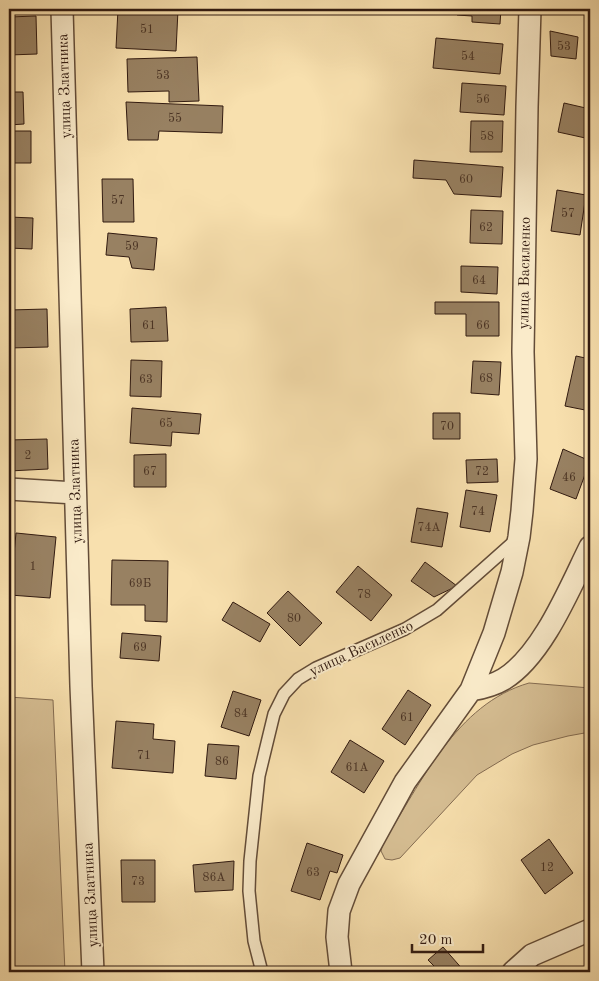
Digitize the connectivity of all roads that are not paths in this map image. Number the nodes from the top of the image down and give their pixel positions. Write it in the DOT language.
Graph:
graph roads {
  1 [pos="62,9"];
  2 [pos="530,9"];
  3 [pos="9,489"];
  4 [pos="75,493"];
  5 [pos="519,537"];
  6 [pos="590,547"];
  7 [pos="472,690"];
  8 [pos="590,930"];
  9 [pos="93,972"];
  10 [pos="262,972"];
  11 [pos="341,972"];
  12 [pos="513,972"];
  1 -- 4 [label="street, улица Златника"];
  2 -- 5 [label="street, улица Василенко"];
  3 -- 4 [label="street"];
  4 -- 9 [label="street, улица Златника"];
  5 -- 7 [label="street, улица Василенко"];
  5 -- 10 [label="lane, улица Василенко"];
  6 -- 7 [label="street"];
  7 -- 11 [label="street, улица Василенко"];
  8 -- 12 [label="street"];
}
